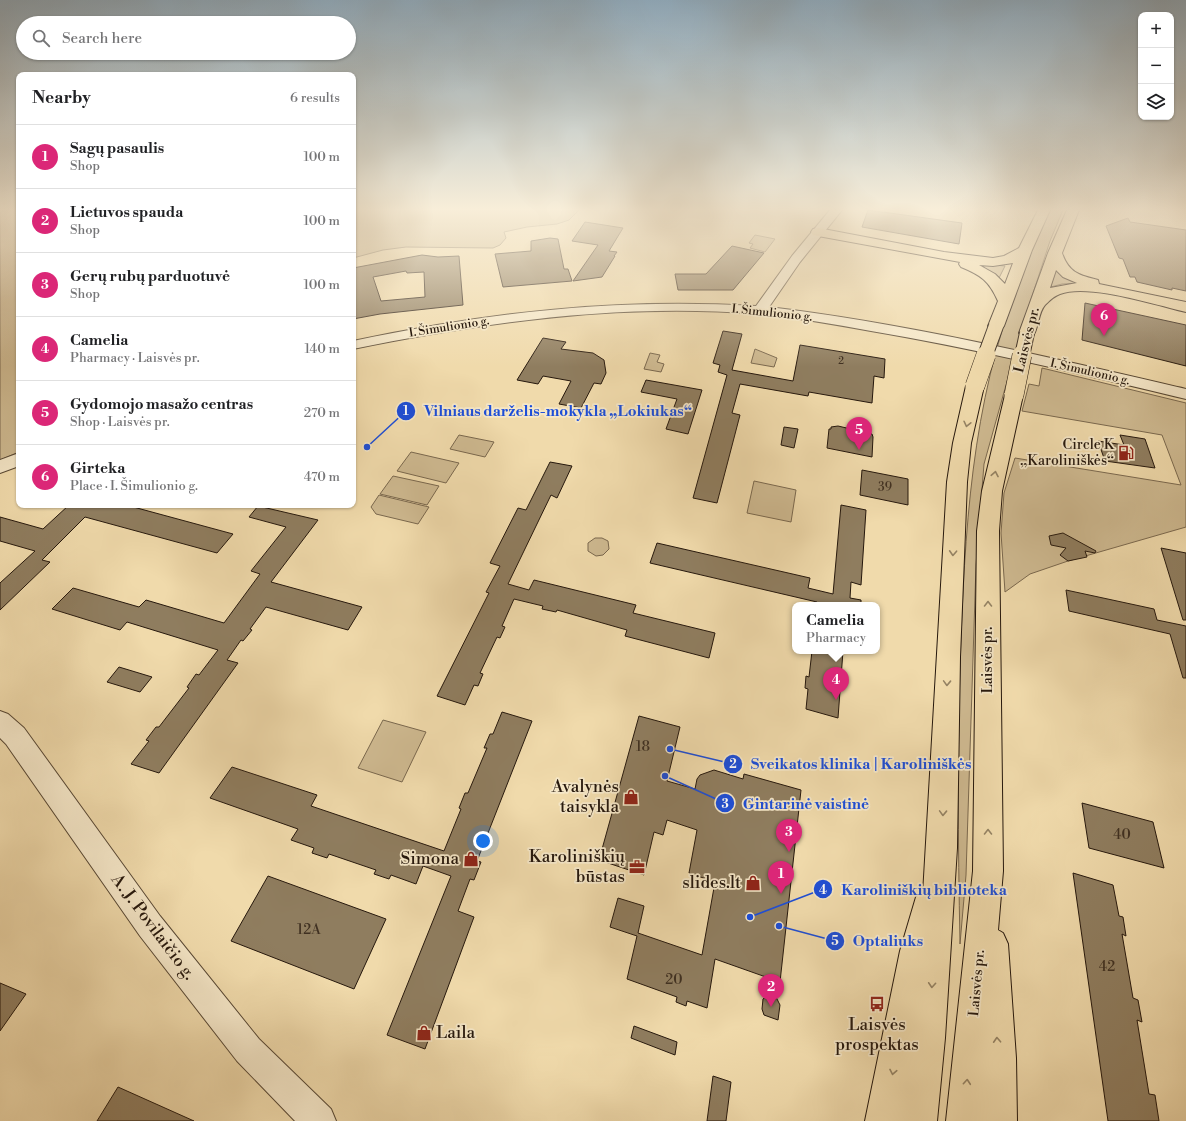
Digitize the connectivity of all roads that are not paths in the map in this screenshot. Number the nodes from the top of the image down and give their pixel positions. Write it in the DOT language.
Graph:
graph roads {
  1 [pos="794,262"];
  2 [pos="961,262"];
  3 [pos="1020,262"];
  4 [pos="1052,262"];
  5 [pos="1058,262"];
  6 [pos="1005,300"];
  7 [pos="1186,302"];
  8 [pos="1036,306"];
  9 [pos="1186,307"];
  10 [pos="760,310"];
  11 [pos="356,344"];
  12 [pos="1186,394"];
  13 [pos="16,460"];
  14 [pos="0,467"];
  15 [pos="0,722"];
  16 [pos="942,848"];
  17 [pos="988,870"];
  18 [pos="319,1121"];
  19 [pos="883,1121"];
  20 [pos="919,1121"];
  21 [pos="964,1121"];
  22 [pos="999,1121"];
  1 -- 10 [label="street"];
  2 -- 6 [label="main road"];
  3 -- 6 [label="main road"];
  4 -- 8 [label="main road, Laisvės pr."];
  5 -- 7 [label="main road"];
  6 -- 16 [label="main road, one-way, bridge"];
  8 -- 9 [label="main road"];
  17 -- 8 [label="main road, Laisvės pr., one-way, bridge"];
  10 -- 11 [label="street, I. Šimulionio g."];
  10 -- 12 [label="street, I. Šimulionio g."];
  13 -- 14 [label="street"];
  15 -- 18 [label="street, A. J. Povilaičio g."];
  16 -- 19 [label="main road, one-way"];
  16 -- 20 [label="main road, one-way"];
  21 -- 17 [label="main road, Laisvės pr., one-way"];
  22 -- 17 [label="main road, one-way"];
}
